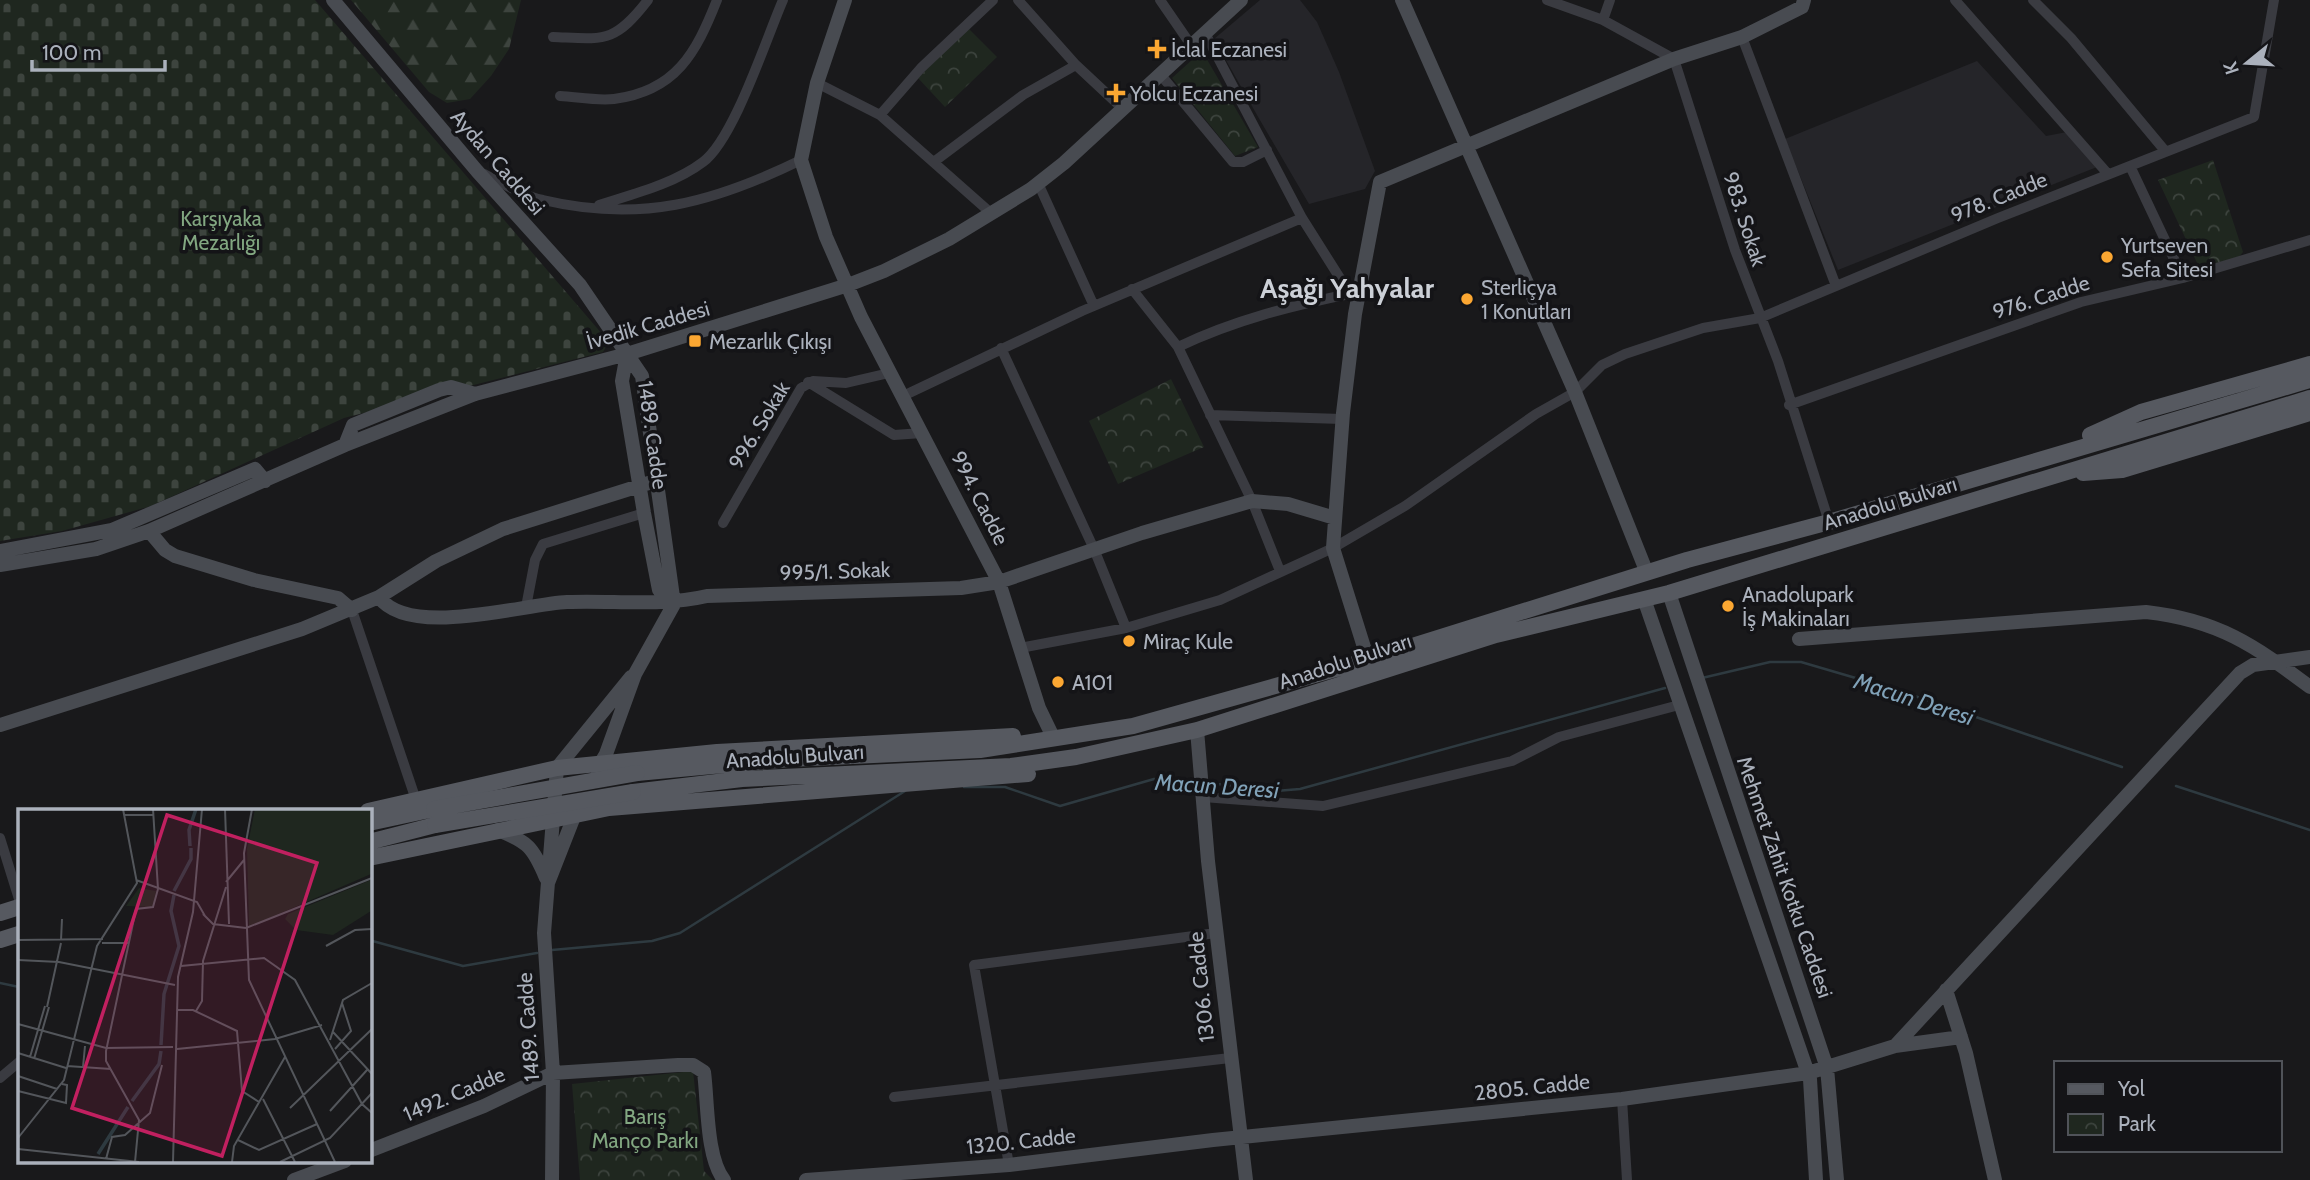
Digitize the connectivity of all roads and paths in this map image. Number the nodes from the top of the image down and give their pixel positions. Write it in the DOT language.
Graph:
graph roads {
  1 [pos="333,0"];
  2 [pos="648,0"];
  3 [pos="717,0"];
  4 [pos="783,0"];
  5 [pos="845,0"];
  6 [pos="993,0"];
  7 [pos="1018,0"];
  8 [pos="1160,0"];
  9 [pos="1241,0"];
  10 [pos="1402,0"];
  11 [pos="1547,0"];
  12 [pos="1610,0"];
  13 [pos="1804,0"];
  14 [pos="1955,0"];
  15 [pos="2033,0"];
  16 [pos="2274,0"];
  17 [pos="1603,20"];
  18 [pos="1205,33"];
  19 [pos="553,37"];
  20 [pos="1742,37"];
  21 [pos="1191,45"];
  22 [pos="1674,59"];
  23 [pos="1076,65"];
  24 [pos="1160,74"];
  25 [pos="817,83"];
  26 [pos="560,96"];
  27 [pos="1122,108"];
  28 [pos="880,115"];
  29 [pos="1467,145"];
  30 [pos="1268,150"];
  31 [pos="2166,152"];
  32 [pos="801,160"];
  33 [pos="935,161"];
  34 [pos="2130,166"];
  35 [pos="477,171"];
  36 [pos="2108,174"];
  37 [pos="1038,183"];
  38 [pos="592,207"];
  39 [pos="992,214"];
  40 [pos="1302,218"];
  41 [pos="2310,240"];
  42 [pos="2183,278"];
  43 [pos="848,285"];
  44 [pos="1836,286"];
  45 [pos="1132,289"];
  46 [pos="1355,293"];
  47 [pos="1094,306"];
  48 [pos="1760,318"];
  49 [pos="1178,347"];
  50 [pos="1001,348"];
  51 [pos="627,354"];
  52 [pos="2310,364"];
  53 [pos="889,373"];
  54 [pos="2310,380"];
  55 [pos="808,382"];
  56 [pos="1575,392"];
  57 [pos="902,396"];
  58 [pos="2310,398"];
  59 [pos="1790,405"];
  60 [pos="2310,413"];
  61 [pos="1210,415"];
  62 [pos="1342,419"];
  63 [pos="922,433"];
  64 [pos="2045,456"];
  65 [pos="2052,476"];
  66 [pos="265,481"];
  67 [pos="655,481"];
  68 [pos="639,484"];
  69 [pos="1252,500"];
  70 [pos="171,506"];
  71 [pos="644,513"];
  72 [pos="1335,518"];
  73 [pos="177,521"];
  74 [pos="1829,522"];
  75 [pos="723,523"];
  76 [pos="149,531"];
  77 [pos="1333,548"];
  78 [pos="1094,549"];
  79 [pos="0,551"];
  80 [pos="31,553"];
  81 [pos="0,565"];
  82 [pos="1280,571"];
  83 [pos="1647,573"];
  84 [pos="999,582"];
  85 [pos="1669,593"];
  86 [pos="379,597"];
  87 [pos="1644,599"];
  88 [pos="674,604"];
  89 [pos="526,607"];
  90 [pos="352,610"];
  91 [pos="1126,628"];
  92 [pos="1798,639"];
  93 [pos="1020,648"];
  94 [pos="2310,657"];
  95 [pos="1368,660"];
  96 [pos="2275,661"];
  97 [pos="635,674"];
  98 [pos="2310,687"];
  99 [pos="1679,705"];
  100 [pos="0,726"];
  101 [pos="1197,730"];
  102 [pos="1054,739"];
  103 [pos="1076,757"];
  104 [pos="600,764"];
  105 [pos="557,768"];
  106 [pos="1203,787"];
  107 [pos="416,800"];
  108 [pos="371,810"];
  109 [pos="575,815"];
  110 [pos="434,817"];
  111 [pos="551,820"];
  112 [pos="371,823"];
  113 [pos="498,830"];
  114 [pos="0,838"];
  115 [pos="371,841"];
  116 [pos="371,858"];
  117 [pos="548,883"];
  118 [pos="18,896"];
  119 [pos="18,907"];
  120 [pos="0,913"];
  121 [pos="1216,933"];
  122 [pos="18,934"];
  123 [pos="0,940"];
  124 [pos="1946,990"];
  125 [pos="1961,1037"];
  126 [pos="1895,1046"];
  127 [pos="1230,1058"];
  128 [pos="18,1063"];
  129 [pos="1827,1068"];
  130 [pos="554,1073"];
  131 [pos="1808,1073"];
  132 [pos="0,1078"];
  133 [pos="994,1085"];
  134 [pos="894,1097"];
  135 [pos="1622,1099"];
  136 [pos="1240,1137"];
  137 [pos="371,1150"];
  138 [pos="342,1162"];
  139 [pos="1009,1165"];
  140 [pos="554,1176"];
  141 [pos="294,1180"];
  142 [pos="724,1180"];
  143 [pos="806,1180"];
  144 [pos="1013,1180"];
  145 [pos="1246,1180"];
  146 [pos="1627,1180"];
  147 [pos="1816,1180"];
  148 [pos="1838,1180"];
  149 [pos="1995,1180"];
  1 -- 35 [label="street, Aydan Caddesi"];
  2 -- 19 [label="street"];
  3 -- 26 [label="street"];
  4 -- 38 [label="street"];
  5 -- 25 [label="street"];
  6 -- 28 [label="street"];
  7 -- 23 [label="street"];
  8 -- 21 [label="street"];
  9 -- 18 [label="street, İvedik Caddesi"];
  10 -- 29 [label="street"];
  11 -- 17 [label="street"];
  12 -- 17 [label="street"];
  13 -- 20 [label="street"];
  14 -- 36 [label="street"];
  15 -- 31 [label="street"];
  16 -- 31 [label="street, 978. Cadde"];
  17 -- 22 [label="street"];
  18 -- 21 [label="street, İvedik Caddesi"];
  18 -- 30 [label="street"];
  20 -- 22 [label="street"];
  20 -- 44 [label="street"];
  21 -- 24 [label="street, İvedik Caddesi"];
  22 -- 29 [label="street"];
  22 -- 48 [label="street, 983. Sokak"];
  23 -- 27 [label="street"];
  23 -- 33 [label="street"];
  24 -- 27 [label="street, İvedik Caddesi"];
  24 -- 30 [label="street"];
  25 -- 28 [label="street"];
  25 -- 32 [label="street"];
  27 -- 37 [label="street, İvedik Caddesi"];
  28 -- 33 [label="street"];
  29 -- 46 [label="street"];
  29 -- 56 [label="street"];
  30 -- 40 [label="street"];
  31 -- 34 [label="street, 978. Cadde"];
  32 -- 38 [label="street"];
  32 -- 43 [label="street, 994. Cadde"];
  33 -- 39 [label="street"];
  34 -- 36 [label="street, 978. Cadde"];
  34 -- 42 [label="street"];
  35 -- 38 [label="street"];
  35 -- 51 [label="street, Aydan Caddesi"];
  36 -- 44 [label="street, 978. Cadde"];
  37 -- 39 [label="street, İvedik Caddesi"];
  37 -- 47 [label="street"];
  39 -- 43 [label="street, İvedik Caddesi"];
  40 -- 45 [label="street"];
  40 -- 46 [label="street"];
  41 -- 42 [label="street, 976. Cadde"];
  42 -- 59 [label="street, 976. Cadde"];
  43 -- 51 [label="street, İvedik Caddesi"];
  43 -- 53 [label="street, 994. Cadde"];
  44 -- 48 [label="street, 978. Cadde"];
  45 -- 47 [label="street"];
  45 -- 49 [label="street"];
  46 -- 49 [label="street"];
  46 -- 62 [label="street"];
  47 -- 50 [label="street"];
  48 -- 56 [label="street, 978. Cadde"];
  48 -- 59 [label="street, 983. Sokak"];
  49 -- 61 [label="street"];
  50 -- 57 [label="street"];
  50 -- 78 [label="street"];
  51 -- 66 [label="street, İvedik Caddesi"];
  51 -- 67 [label="street, 1489. Cadde"];
  51 -- 68 [label="street, 1489. Cadde"];
  52 -- 64 [label="main road"];
  53 -- 55 [label="street, 996. Sokak"];
  53 -- 57 [label="street, 994. Cadde"];
  54 -- 64 [label="main road, Anadolu Bulvarı"];
  55 -- 63 [label="street"];
  55 -- 75 [label="street, 996. Sokak"];
  56 -- 77 [label="street, 978. Cadde"];
  56 -- 83 [label="street"];
  57 -- 63 [label="street, 994. Cadde"];
  58 -- 65 [label="main road, Anadolu Bulvarı"];
  59 -- 74 [label="street, 983. Sokak"];
  60 -- 65 [label="main road"];
  61 -- 62 [label="street"];
  61 -- 69 [label="street"];
  62 -- 72 [label="street"];
  63 -- 84 [label="street, 994. Cadde"];
  64 -- 74 [label="main road, Anadolu Bulvarı"];
  65 -- 85 [label="main road, Anadolu Bulvarı"];
  66 -- 70 [label="street"];
  66 -- 73 [label="street"];
  67 -- 68 [label="street"];
  67 -- 88 [label="street, 1489. Cadde"];
  68 -- 71 [label="street, 1489. Cadde"];
  68 -- 86 [label="street"];
  69 -- 72 [label="street"];
  69 -- 78 [label="street, 995/1. Sokak"];
  69 -- 82 [label="street"];
  70 -- 73 [label="street"];
  70 -- 80 [label="street"];
  71 -- 88 [label="street, 1489. Cadde"];
  71 -- 89 [label="street"];
  72 -- 77 [label="street"];
  73 -- 76 [label="street"];
  74 -- 83 [label="main road, Anadolu Bulvarı"];
  76 -- 80 [label="street"];
  76 -- 90 [label="street"];
  77 -- 82 [label="street, 978. Cadde"];
  77 -- 95 [label="street"];
  78 -- 84 [label="street, 995/1. Sokak"];
  78 -- 91 [label="street"];
  79 -- 80 [label="street"];
  80 -- 81 [label="street"];
  82 -- 91 [label="street, 978. Cadde"];
  83 -- 95 [label="main road, Anadolu Bulvarı"];
  84 -- 88 [label="street, 995/1. Sokak"];
  84 -- 93 [label="street, 994. Cadde"];
  85 -- 87 [label="main road, Anadolu Bulvarı"];
  85 -- 129 [label="street, Mehmet Zahit Kotku Caddesi"];
  86 -- 89 [label="street, 995/1. Sokak"];
  86 -- 90 [label="street"];
  87 -- 99 [label="street, Mehmet Zahit Kotku Caddesi"];
  87 -- 101 [label="main road, Anadolu Bulvarı"];
  88 -- 89 [label="street, 995/1. Sokak"];
  88 -- 97 [label="street, 1489. Cadde"];
  90 -- 100 [label="street"];
  90 -- 107 [label="street"];
  91 -- 93 [label="street, 978. Cadde"];
  92 -- 96 [label="street"];
  93 -- 102 [label="street, 994. Cadde"];
  94 -- 96 [label="street"];
  95 -- 102 [label="main road, Anadolu Bulvarı"];
  96 -- 98 [label="street"];
  96 -- 124 [label="street"];
  97 -- 104 [label="street, 1489. Cadde"];
  97 -- 105 [label="street, 1489. Cadde"];
  99 -- 106 [label="street"];
  99 -- 131 [label="street, Mehmet Zahit Kotku Caddesi"];
  101 -- 103 [label="main road, Anadolu Bulvarı"];
  101 -- 106 [label="street, 1306. Cadde"];
  102 -- 104 [label="main road"];
  102 -- 110 [label="main road, Anadolu Bulvarı, bridge"];
  103 -- 109 [label="main road"];
  103 -- 110 [label="main road, Anadolu Bulvarı, bridge"];
  104 -- 105 [label="main road"];
  104 -- 109 [label="street, 1489. Cadde"];
  105 -- 107 [label="main road"];
  105 -- 111 [label="street, 1489. Cadde"];
  106 -- 121 [label="street, 1306. Cadde"];
  107 -- 108 [label="main road"];
  109 -- 111 [label="main road"];
  109 -- 117 [label="street, 1489. Cadde"];
  110 -- 112 [label="main road, Anadolu Bulvarı"];
  110 -- 115 [label="main road, Anadolu Bulvarı"];
  111 -- 113 [label="main road"];
  111 -- 117 [label="street, 1489. Cadde"];
  113 -- 116 [label="main road"];
  113 -- 117 [label="street"];
  114 -- 118 [label="street"];
  117 -- 130 [label="street, 1489. Cadde"];
  119 -- 120 [label="main road"];
  121 -- 127 [label="street, 1306. Cadde"];
  121 -- 133 [label="street"];
  122 -- 123 [label="main road"];
  124 -- 125 [label="street"];
  124 -- 126 [label="street"];
  125 -- 126 [label="street, 2805. Cadde"];
  125 -- 149 [label="street"];
  126 -- 129 [label="street, 2805. Cadde"];
  127 -- 133 [label="street"];
  127 -- 136 [label="street, 1306. Cadde"];
  128 -- 132 [label="street"];
  129 -- 131 [label="street, 2805. Cadde"];
  129 -- 148 [label="street, Mehmet Zahit Kotku Caddesi"];
  130 -- 137 [label="street, 1492. Cadde"];
  130 -- 140 [label="street, 1489. Cadde"];
  130 -- 142 [label="street"];
  131 -- 135 [label="street, 2805. Cadde"];
  131 -- 147 [label="street, Mehmet Zahit Kotku Caddesi"];
  133 -- 134 [label="street"];
  133 -- 139 [label="street"];
  135 -- 136 [label="street, 2805. Cadde"];
  135 -- 146 [label="street"];
  136 -- 139 [label="street, 1320. Cadde"];
  136 -- 145 [label="street, 1306. Cadde"];
  138 -- 141 [label="street"];
  139 -- 143 [label="street, 1320. Cadde"];
  139 -- 144 [label="street"];
}
